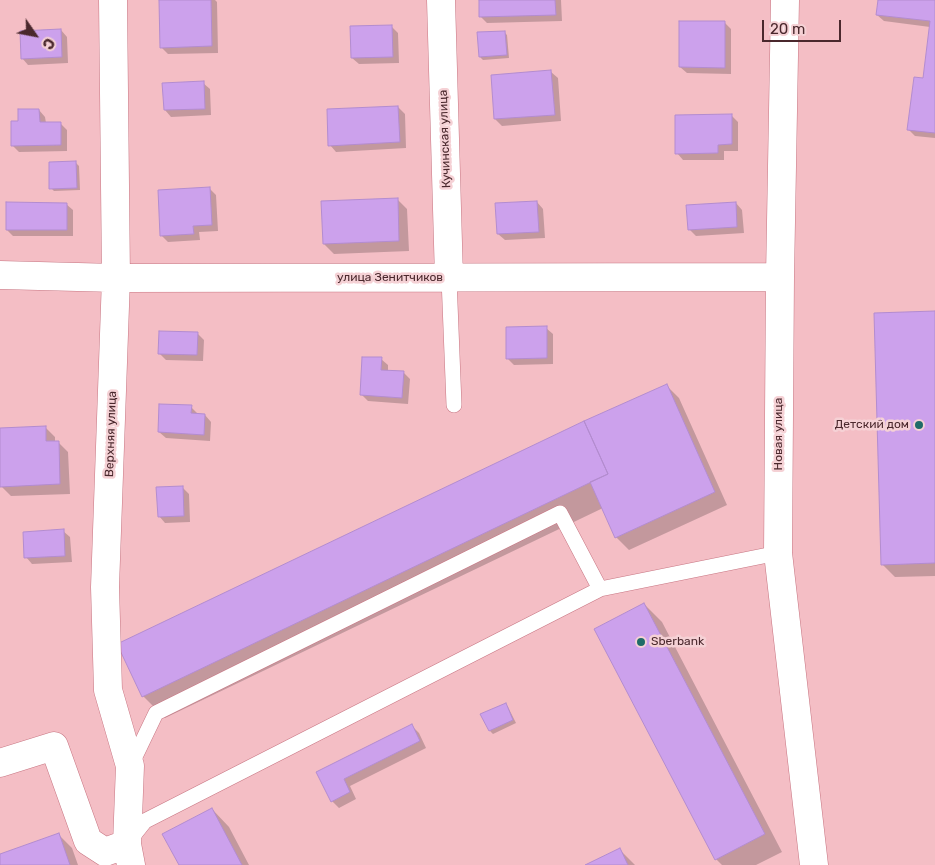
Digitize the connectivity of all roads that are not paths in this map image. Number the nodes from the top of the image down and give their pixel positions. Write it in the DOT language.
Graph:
graph roads {
  1 [pos="113,0"];
  2 [pos="441,0"];
  3 [pos="785,0"];
  4 [pos="0,275"];
  5 [pos="780,277"];
  6 [pos="116,278"];
  7 [pos="449,278"];
  8 [pos="454,405"];
  9 [pos="778,553"];
  10 [pos="600,589"];
  11 [pos="0,763"];
  12 [pos="130,766"];
  13 [pos="129,855"];
  14 [pos="814,865"];
  1 -- 6 [label="street, Верхняя улица"];
  2 -- 7 [label="street, Кучинская улица"];
  3 -- 5 [label="street, Новая улица"];
  4 -- 6 [label="street, улица Зенитчиков"];
  5 -- 7 [label="street, улица Зенитчиков"];
  5 -- 9 [label="street, Новая улица"];
  6 -- 7 [label="street, улица Зенитчиков"];
  6 -- 12 [label="street, Верхняя улица"];
  7 -- 8 [label="lane"];
  9 -- 10 [label="lane"];
  9 -- 14 [label="street, Новая улица"];
  10 -- 12 [label="lane"];
  10 -- 13 [label="lane"];
  11 -- 13 [label="street"];
  12 -- 13 [label="street, Верхняя улица"];
}
